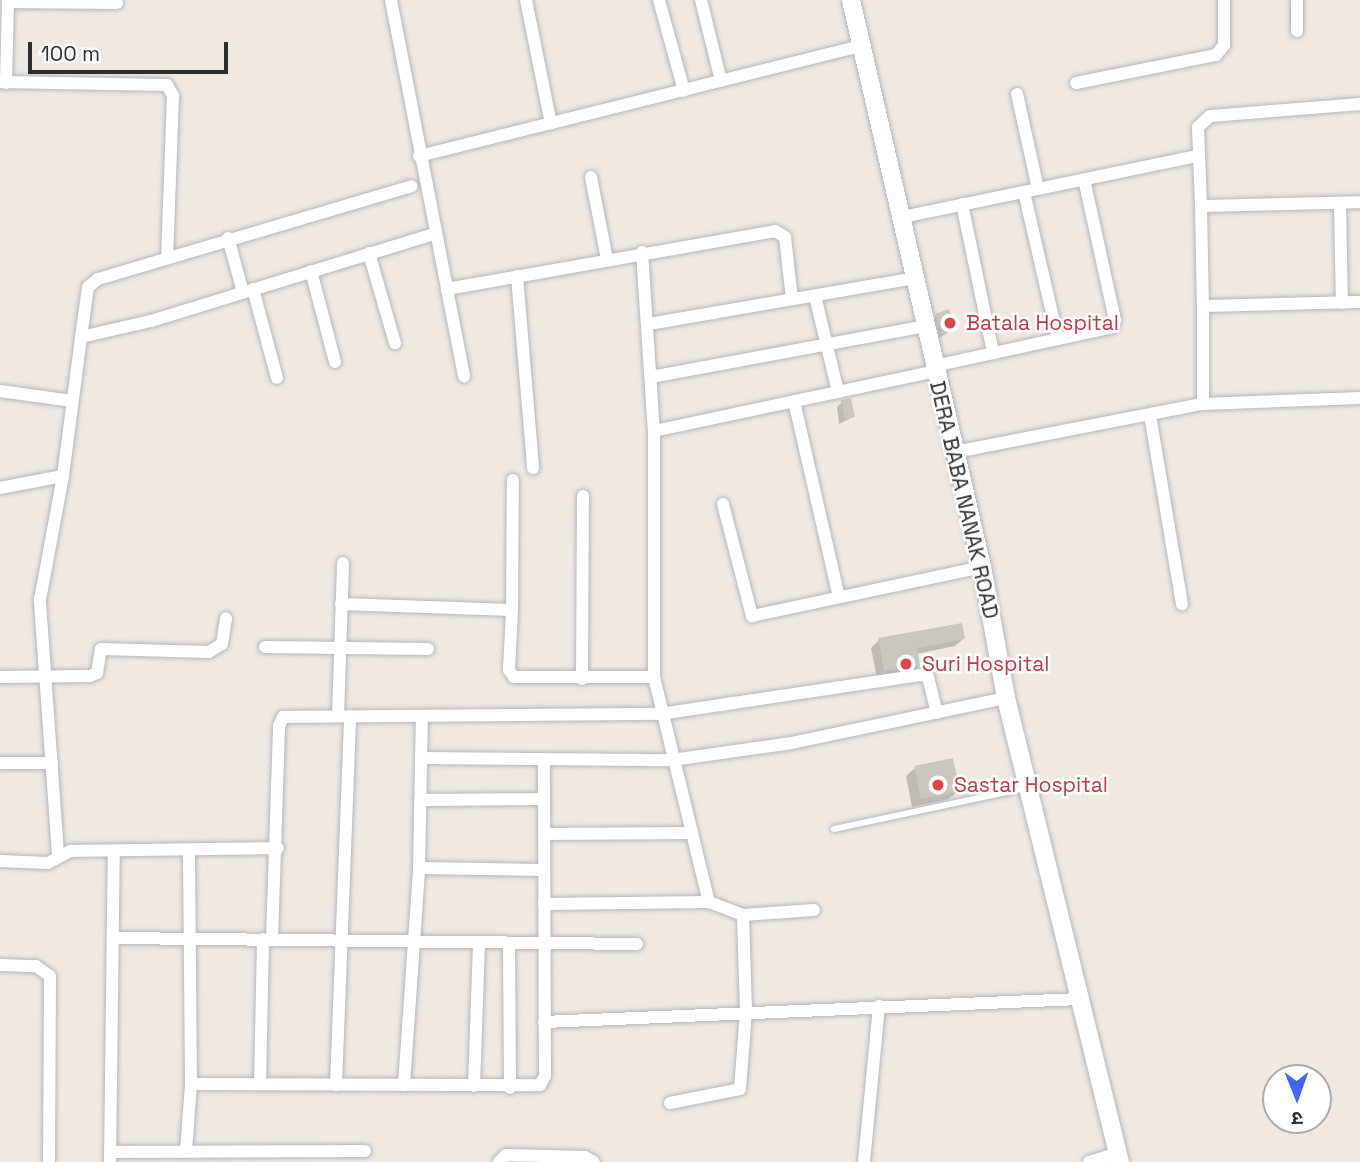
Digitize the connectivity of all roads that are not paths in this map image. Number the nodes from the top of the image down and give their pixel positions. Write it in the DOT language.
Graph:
graph roads {
  1 [pos="391,0"];
  2 [pos="526,0"];
  3 [pos="659,0"];
  4 [pos="701,0"];
  5 [pos="851,0"];
  6 [pos="1224,0"];
  7 [pos="1297,0"];
  8 [pos="8,1"];
  9 [pos="117,3"];
  10 [pos="1297,31"];
  11 [pos="860,46"];
  12 [pos="721,81"];
  13 [pos="3,82"];
  14 [pos="1076,83"];
  15 [pos="684,91"];
  16 [pos="1017,94"];
  17 [pos="1360,104"];
  18 [pos="551,124"];
  19 [pos="419,156"];
  20 [pos="1198,156"];
  21 [pos="592,177"];
  22 [pos="1084,179"];
  23 [pos="412,186"];
  24 [pos="1038,189"];
  25 [pos="1024,192"];
  26 [pos="1360,202"];
  27 [pos="1340,203"];
  28 [pos="962,204"];
  29 [pos="1201,206"];
  30 [pos="904,217"];
  31 [pos="434,234"];
  32 [pos="228,238"];
  33 [pos="642,252"];
  34 [pos="369,253"];
  35 [pos="167,256"];
  36 [pos="607,259"];
  37 [pos="311,271"];
  38 [pos="517,276"];
  39 [pos="916,278"];
  40 [pos="447,289"];
  41 [pos="248,291"];
  42 [pos="815,296"];
  43 [pos="792,299"];
  44 [pos="1360,302"];
  45 [pos="1342,303"];
  46 [pos="1203,306"];
  47 [pos="649,324"];
  48 [pos="926,326"];
  49 [pos="81,337"];
  50 [pos="1058,339"];
  51 [pos="395,343"];
  52 [pos="827,345"];
  53 [pos="993,354"];
  54 [pos="335,362"];
  55 [pos="935,369"];
  56 [pos="464,376"];
  57 [pos="651,377"];
  58 [pos="277,378"];
  59 [pos="0,391"];
  60 [pos="838,392"];
  61 [pos="1360,398"];
  62 [pos="72,401"];
  63 [pos="794,401"];
  64 [pos="1203,404"];
  65 [pos="1150,415"];
  66 [pos="654,431"];
  67 [pos="955,452"];
  68 [pos="533,468"];
  69 [pos="64,476"];
  70 [pos="513,481"];
  71 [pos="0,488"];
  72 [pos="583,496"];
  73 [pos="723,504"];
  74 [pos="343,563"];
  75 [pos="982,567"];
  76 [pos="839,597"];
  77 [pos="341,604"];
  78 [pos="1182,604"];
  79 [pos="512,610"];
  80 [pos="226,618"];
  81 [pos="265,647"];
  82 [pos="340,647"];
  83 [pos="428,649"];
  84 [pos="0,677"];
  85 [pos="46,677"];
  86 [pos="654,677"];
  87 [pos="582,679"];
  88 [pos="1006,698"];
  89 [pos="937,713"];
  90 [pos="660,714"];
  91 [pos="344,716"];
  92 [pos="422,717"];
  93 [pos="421,758"];
  94 [pos="544,758"];
  95 [pos="671,760"];
  96 [pos="0,763"];
  97 [pos="52,763"];
  98 [pos="1027,788"];
  99 [pos="544,799"];
  100 [pos="420,800"];
  101 [pos="834,829"];
  102 [pos="692,833"];
  103 [pos="544,834"];
  104 [pos="278,848"];
  105 [pos="189,850"];
  106 [pos="114,851"];
  107 [pos="58,854"];
  108 [pos="0,861"];
  109 [pos="419,868"];
  110 [pos="544,870"];
  111 [pos="709,902"];
  112 [pos="544,904"];
  113 [pos="814,910"];
  114 [pos="743,915"];
  115 [pos="116,938"];
  116 [pos="192,939"];
  117 [pos="340,939"];
  118 [pos="267,940"];
  119 [pos="413,942"];
  120 [pos="479,943"];
  121 [pos="509,943"];
  122 [pos="545,943"];
  123 [pos="637,944"];
  124 [pos="0,965"];
  125 [pos="1079,999"];
  126 [pos="879,1006"];
  127 [pos="746,1011"];
  128 [pos="544,1022"];
  129 [pos="191,1084"];
  130 [pos="260,1084"];
  131 [pos="336,1085"];
  132 [pos="404,1086"];
  133 [pos="474,1086"];
  134 [pos="510,1088"];
  135 [pos="670,1102"];
  136 [pos="186,1151"];
  137 [pos="365,1151"];
  138 [pos="110,1157"];
  139 [pos="1119,1158"];
  140 [pos="49,1162"];
  141 [pos="499,1162"];
  142 [pos="594,1162"];
  143 [pos="864,1162"];
  144 [pos="1089,1162"];
  1 -- 19 [label="street"];
  2 -- 18 [label="street"];
  3 -- 15 [label="street"];
  4 -- 12 [label="street"];
  5 -- 11 [label="main road, DERA BABA NANAK ROAD"];
  6 -- 14 [label="street"];
  7 -- 10 [label="street"];
  8 -- 9 [label="street"];
  8 -- 13 [label="street"];
  11 -- 12 [label="street"];
  11 -- 30 [label="main road, DERA BABA NANAK ROAD"];
  12 -- 15 [label="street"];
  13 -- 35 [label="street"];
  15 -- 18 [label="street"];
  16 -- 24 [label="street"];
  17 -- 20 [label="street"];
  18 -- 19 [label="street"];
  19 -- 31 [label="street"];
  20 -- 22 [label="street"];
  20 -- 29 [label="street"];
  21 -- 36 [label="street"];
  22 -- 24 [label="street"];
  22 -- 50 [label="street"];
  23 -- 32 [label="street"];
  24 -- 25 [label="street"];
  25 -- 28 [label="street"];
  25 -- 50 [label="street"];
  26 -- 27 [label="street"];
  27 -- 29 [label="street"];
  27 -- 45 [label="street"];
  28 -- 30 [label="street"];
  28 -- 53 [label="street"];
  29 -- 46 [label="street"];
  30 -- 39 [label="main road, DERA BABA NANAK ROAD"];
  31 -- 34 [label="street"];
  31 -- 40 [label="street"];
  32 -- 35 [label="street"];
  32 -- 41 [label="street"];
  33 -- 36 [label="street"];
  33 -- 43 [label="street"];
  33 -- 47 [label="street"];
  34 -- 37 [label="street"];
  34 -- 51 [label="street"];
  35 -- 49 [label="street"];
  36 -- 38 [label="street"];
  37 -- 41 [label="street"];
  37 -- 54 [label="street"];
  38 -- 40 [label="street"];
  38 -- 68 [label="street"];
  39 -- 42 [label="street"];
  39 -- 48 [label="main road, DERA BABA NANAK ROAD"];
  40 -- 56 [label="street"];
  41 -- 49 [label="street"];
  41 -- 58 [label="street"];
  42 -- 43 [label="street"];
  42 -- 52 [label="street"];
  43 -- 47 [label="street"];
  44 -- 45 [label="street"];
  45 -- 46 [label="street"];
  46 -- 64 [label="street"];
  47 -- 57 [label="street"];
  48 -- 52 [label="street"];
  48 -- 55 [label="main road, DERA BABA NANAK ROAD"];
  49 -- 62 [label="street"];
  50 -- 53 [label="street"];
  52 -- 57 [label="street"];
  52 -- 60 [label="street"];
  53 -- 55 [label="street"];
  55 -- 60 [label="street"];
  55 -- 67 [label="main road, DERA BABA NANAK ROAD"];
  57 -- 66 [label="street"];
  59 -- 62 [label="street"];
  60 -- 63 [label="street"];
  61 -- 64 [label="street"];
  62 -- 69 [label="street"];
  63 -- 66 [label="street"];
  63 -- 76 [label="street"];
  64 -- 65 [label="street"];
  65 -- 67 [label="street"];
  65 -- 78 [label="street"];
  66 -- 86 [label="street"];
  67 -- 75 [label="main road, DERA BABA NANAK ROAD"];
  69 -- 71 [label="street"];
  69 -- 85 [label="street"];
  70 -- 79 [label="street"];
  72 -- 87 [label="street"];
  73 -- 76 [label="street"];
  74 -- 77 [label="street"];
  75 -- 76 [label="street"];
  75 -- 88 [label="main road, DERA BABA NANAK ROAD"];
  77 -- 79 [label="street"];
  77 -- 82 [label="street"];
  79 -- 87 [label="street"];
  80 -- 85 [label="street"];
  81 -- 82 [label="street"];
  82 -- 83 [label="street"];
  82 -- 91 [label="street"];
  84 -- 85 [label="street"];
  85 -- 97 [label="street"];
  86 -- 87 [label="street"];
  86 -- 90 [label="street"];
  88 -- 89 [label="street"];
  88 -- 98 [label="main road, DERA BABA NANAK ROAD"];
  89 -- 90 [label="street"];
  89 -- 95 [label="street"];
  90 -- 92 [label="street"];
  90 -- 95 [label="street"];
  91 -- 92 [label="street"];
  91 -- 104 [label="street"];
  91 -- 117 [label="street"];
  92 -- 93 [label="street"];
  93 -- 94 [label="street"];
  93 -- 100 [label="street"];
  94 -- 95 [label="street"];
  94 -- 99 [label="street"];
  95 -- 102 [label="street"];
  96 -- 97 [label="street"];
  97 -- 107 [label="street"];
  98 -- 101 [label="lane"];
  98 -- 125 [label="main road, DERA BABA NANAK ROAD"];
  99 -- 100 [label="street"];
  99 -- 103 [label="street"];
  100 -- 109 [label="street"];
  102 -- 103 [label="street"];
  102 -- 111 [label="street"];
  103 -- 110 [label="street"];
  104 -- 105 [label="street"];
  104 -- 118 [label="street"];
  105 -- 106 [label="street"];
  105 -- 116 [label="street"];
  106 -- 107 [label="street"];
  106 -- 115 [label="street"];
  107 -- 108 [label="street"];
  109 -- 110 [label="street"];
  109 -- 119 [label="street"];
  110 -- 112 [label="street"];
  111 -- 112 [label="street"];
  111 -- 114 [label="street"];
  112 -- 122 [label="street"];
  113 -- 114 [label="street"];
  114 -- 127 [label="street"];
  115 -- 116 [label="street"];
  115 -- 138 [label="street"];
  116 -- 118 [label="street"];
  116 -- 129 [label="street"];
  117 -- 118 [label="street"];
  117 -- 119 [label="street"];
  117 -- 131 [label="street"];
  118 -- 130 [label="street"];
  119 -- 120 [label="street"];
  119 -- 132 [label="street"];
  120 -- 121 [label="street"];
  120 -- 133 [label="street"];
  121 -- 122 [label="street"];
  121 -- 134 [label="street"];
  122 -- 123 [label="street"];
  122 -- 128 [label="street"];
  124 -- 140 [label="street"];
  125 -- 126 [label="street"];
  125 -- 139 [label="main road, DERA BABA NANAK ROAD"];
  126 -- 127 [label="street"];
  126 -- 143 [label="street"];
  127 -- 128 [label="street"];
  127 -- 135 [label="street"];
  128 -- 134 [label="street"];
  129 -- 130 [label="street"];
  129 -- 136 [label="street"];
  130 -- 131 [label="street"];
  131 -- 132 [label="street"];
  132 -- 133 [label="street"];
  133 -- 134 [label="street"];
  136 -- 137 [label="street"];
  136 -- 138 [label="street"];
  139 -- 144 [label="street"];
  141 -- 142 [label="street"];
}
